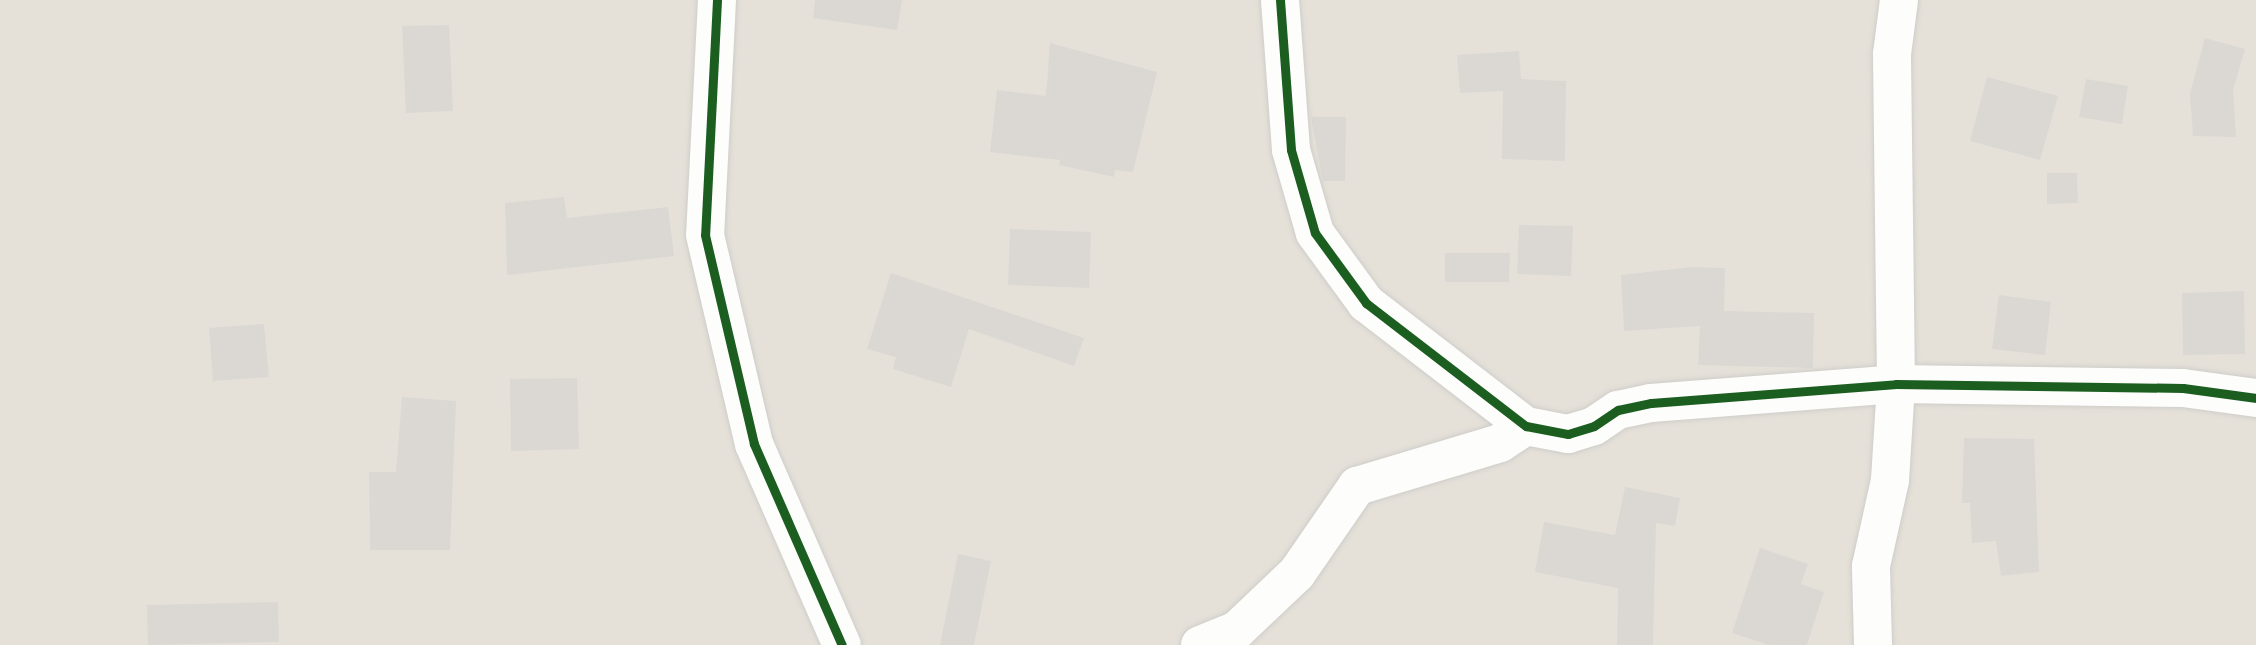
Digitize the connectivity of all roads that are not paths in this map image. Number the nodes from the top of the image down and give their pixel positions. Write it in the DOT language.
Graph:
graph roads {
  1 [pos="717,0"];
  2 [pos="1280,0"];
  3 [pos="1899,0"];
  4 [pos="1896,384"];
  5 [pos="2256,398"];
  6 [pos="1527,426"];
  7 [pos="842,645"];
  8 [pos="1200,645"];
  9 [pos="1873,645"];
  1 -- 7 [label="street"];
  2 -- 6 [label="street"];
  3 -- 4 [label="street"];
  4 -- 5 [label="street"];
  4 -- 6 [label="street"];
  4 -- 9 [label="street"];
  6 -- 8 [label="street"];
}
